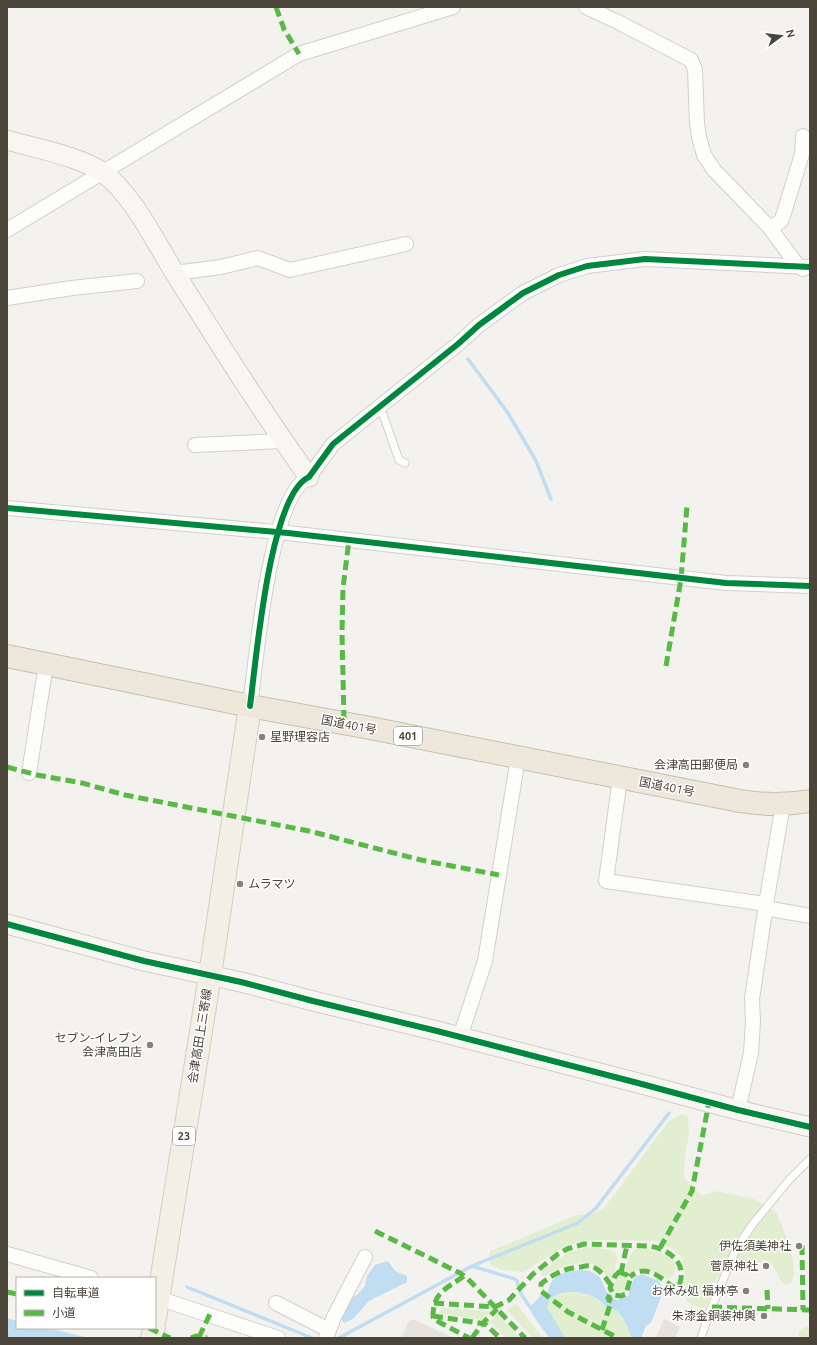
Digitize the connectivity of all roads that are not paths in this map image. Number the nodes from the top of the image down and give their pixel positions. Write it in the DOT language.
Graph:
graph roads {
  1 [pos="453,7"];
  2 [pos="586,7"];
  3 [pos="803,136"];
  4 [pos="7,140"];
  5 [pos="103,172"];
  6 [pos="770,228"];
  7 [pos="7,230"];
  8 [pos="406,244"];
  9 [pos="804,266"];
  10 [pos="174,273"];
  11 [pos="810,274"];
  12 [pos="137,281"];
  13 [pos="7,298"];
  14 [pos="380,406"];
  15 [pos="282,440"];
  16 [pos="195,445"];
  17 [pos="405,463"];
  18 [pos="309,478"];
  19 [pos="7,508"];
  20 [pos="277,532"];
  21 [pos="810,586"];
  22 [pos="7,656"];
  23 [pos="46,664"];
  24 [pos="250,706"];
  25 [pos="518,758"];
  26 [pos="29,773"];
  27 [pos="620,778"];
  28 [pos="810,801"];
  29 [pos="783,804"];
  30 [pos="765,906"];
  31 [pos="810,916"];
  32 [pos="7,924"];
  33 [pos="210,975"];
  34 [pos="460,1037"];
  35 [pos="738,1110"];
  36 [pos="810,1127"];
  37 [pos="810,1159"];
  38 [pos="7,1254"];
  39 [pos="365,1257"];
  40 [pos="88,1277"];
  41 [pos="276,1303"];
  42 [pos="156,1305"];
  43 [pos="328,1334"];
  44 [pos="278,1338"];
  45 [pos="701,1338"];
  1 -- 5 [label="street"];
  2 -- 6 [label="street"];
  3 -- 6 [label="street"];
  4 -- 5 [label="street"];
  5 -- 7 [label="street"];
  5 -- 10 [label="street"];
  6 -- 9 [label="street"];
  8 -- 10 [label="street"];
  9 -- 11 [label="street"];
  9 -- 14 [label="street"];
  10 -- 15 [label="street"];
  12 -- 13 [label="street"];
  14 -- 17 [label="lane"];
  14 -- 18 [label="street"];
  15 -- 16 [label="street"];
  15 -- 18 [label="street"];
  18 -- 20 [label="street"];
  19 -- 20 [label="street"];
  20 -- 21 [label="street"];
  20 -- 24 [label="street"];
  22 -- 23 [label="highway, 国道401号 / 401"];
  23 -- 24 [label="highway, 国道401号 / 401"];
  23 -- 26 [label="street"];
  24 -- 25 [label="highway, 国道401号 / 401"];
  24 -- 33 [label="main road, 会津高田上三寄線 / 23"];
  25 -- 27 [label="highway, 国道401号 / 401"];
  25 -- 34 [label="street"];
  27 -- 29 [label="highway, 国道401号 / 401"];
  27 -- 30 [label="street"];
  28 -- 29 [label="highway, 国道401号 / 401"];
  29 -- 30 [label="street"];
  30 -- 31 [label="street"];
  30 -- 35 [label="street"];
  32 -- 33 [label="street"];
  33 -- 34 [label="street"];
  33 -- 42 [label="main road, 会津高田上三寄線 / 23"];
  34 -- 35 [label="street"];
  35 -- 36 [label="street"];
  37 -- 45 [label="lane"];
  38 -- 40 [label="street"];
  39 -- 43 [label="street"];
  41 -- 43 [label="street"];
  42 -- 44 [label="street"];
}
